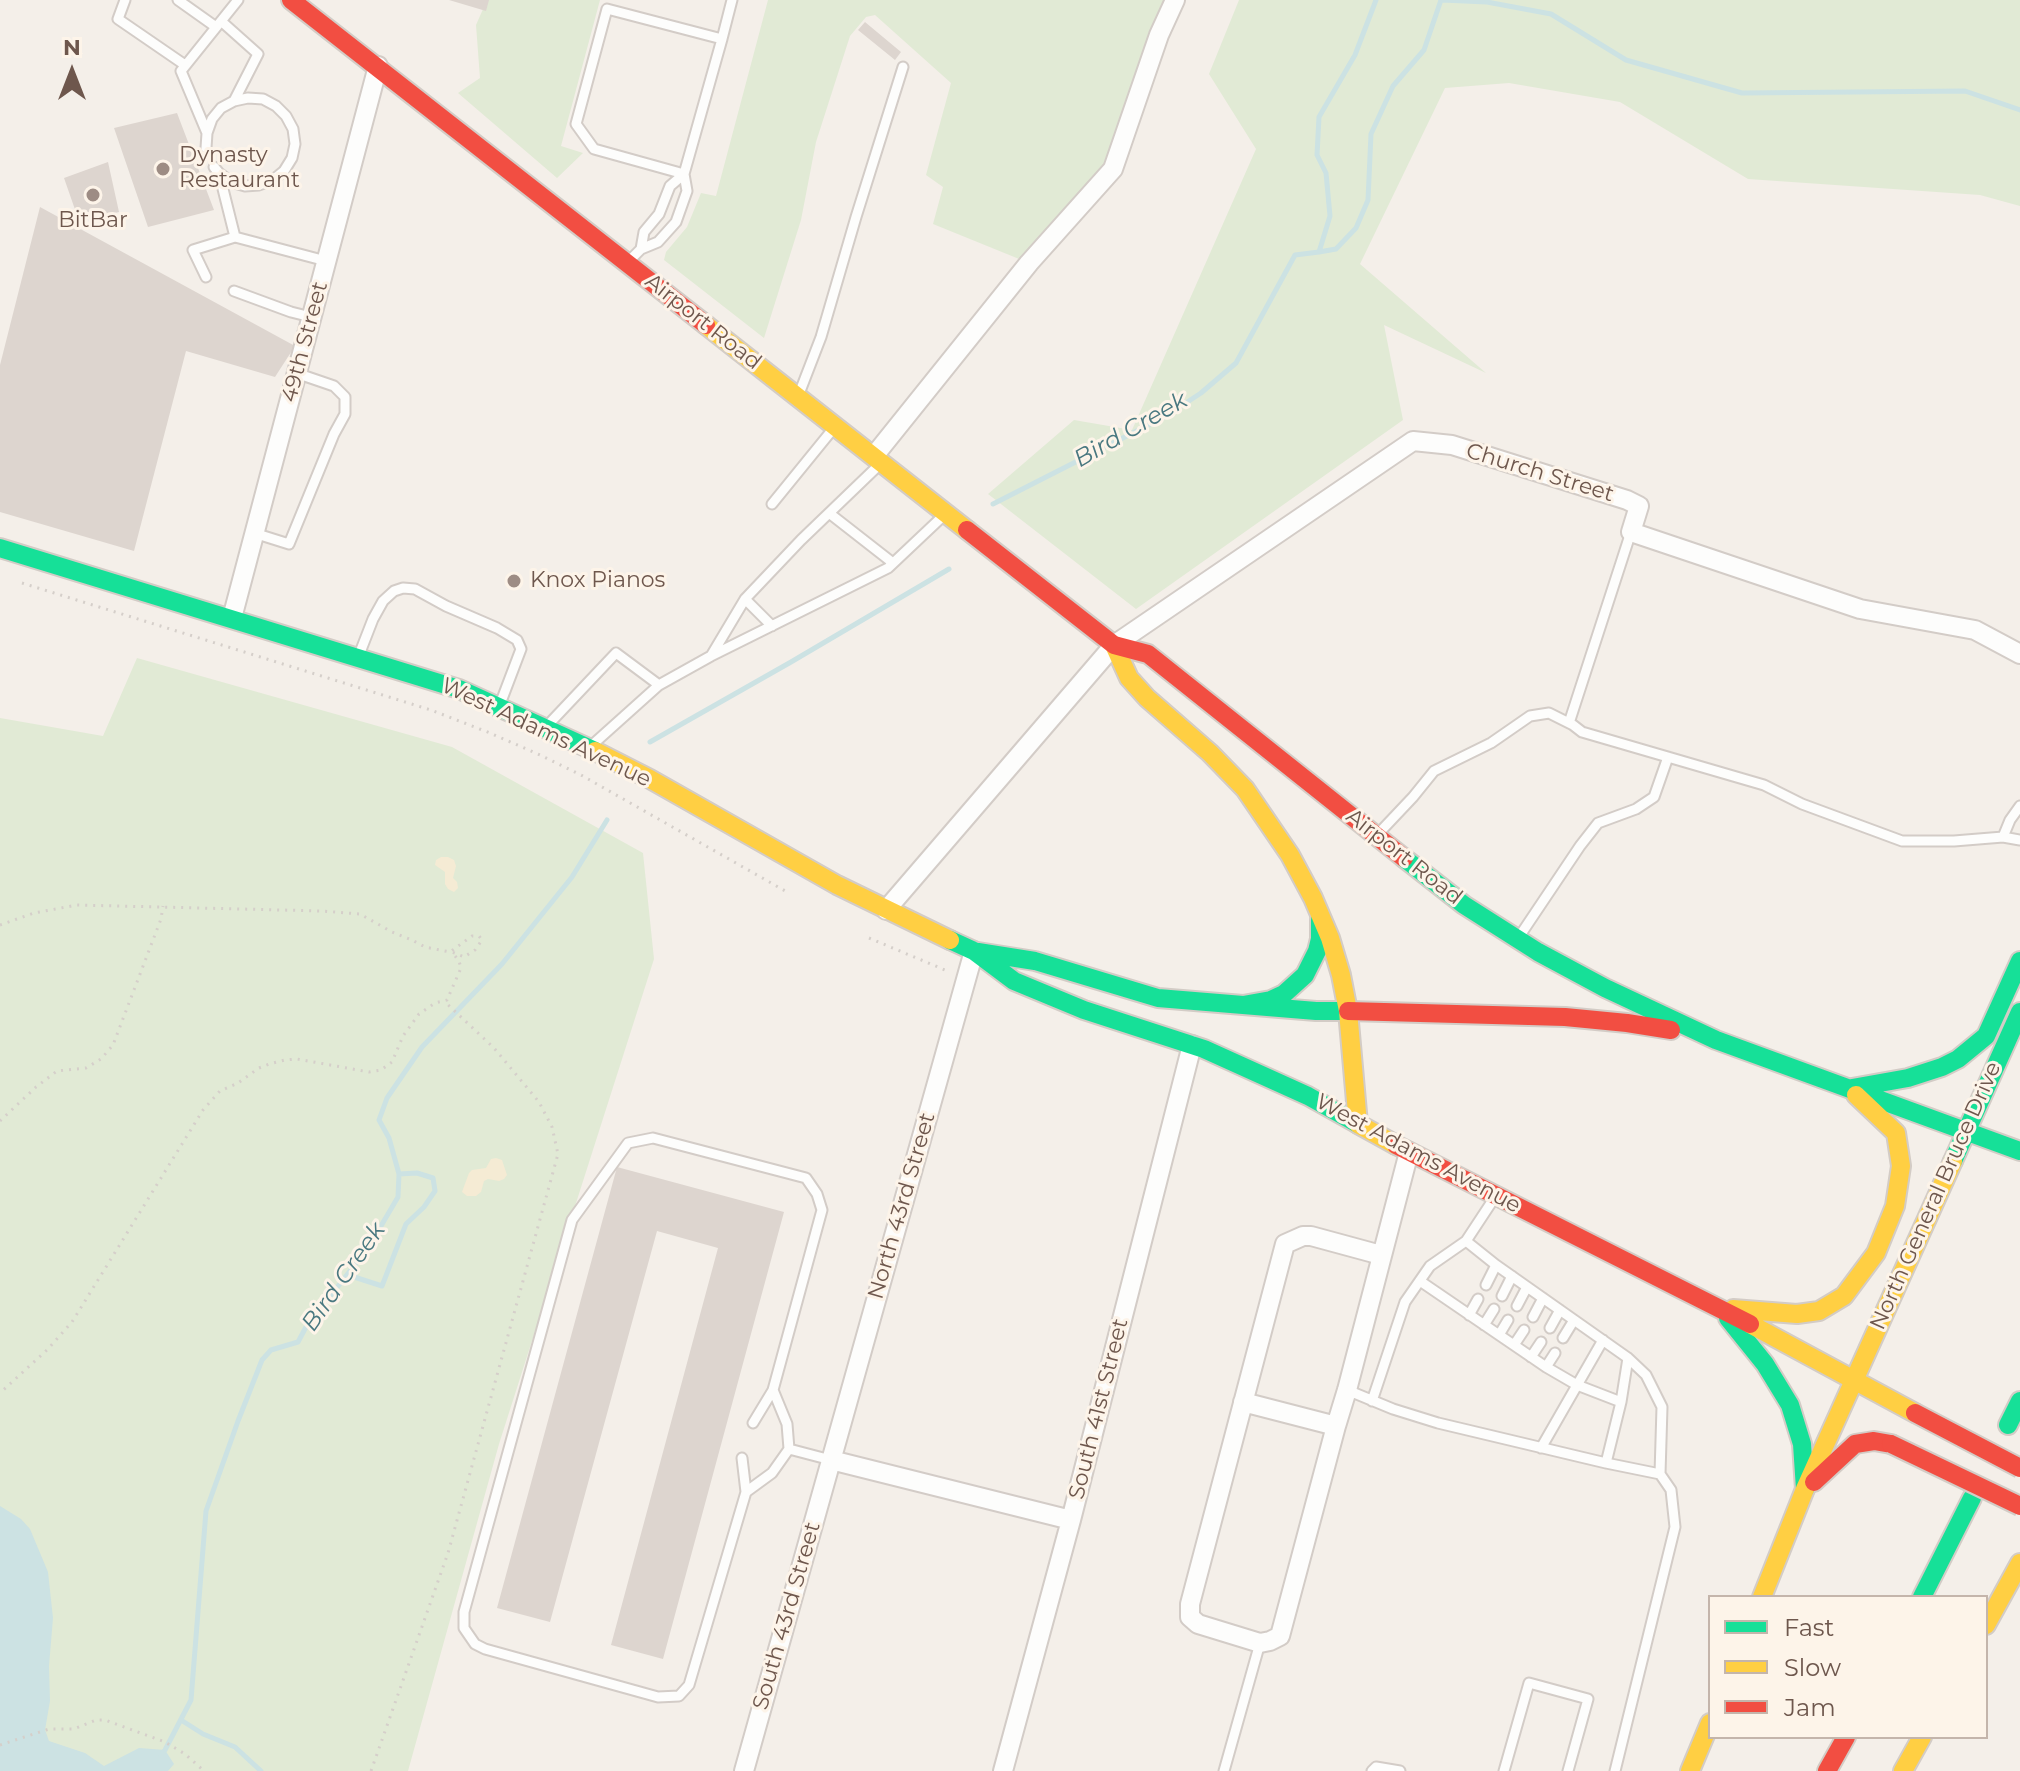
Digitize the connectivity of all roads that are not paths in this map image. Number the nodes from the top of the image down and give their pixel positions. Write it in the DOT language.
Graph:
graph roads {
  1 [pos="125,0"];
  2 [pos="178,0"];
  3 [pos="238,0"];
  4 [pos="291,0"];
  5 [pos="732,0"];
  6 [pos="1175,0"];
  7 [pos="608,4"];
  8 [pos="218,24"];
  9 [pos="722,39"];
  10 [pos="185,65"];
  11 [pos="378,66"];
  12 [pos="903,67"];
  13 [pos="234,101"];
  14 [pos="207,133"];
  15 [pos="206,148"];
  16 [pos="684,174"];
  17 [pos="235,237"];
  18 [pos="641,249"];
  19 [pos="326,261"];
  20 [pos="628,263"];
  21 [pos="206,277"];
  22 [pos="234,291"];
  23 [pos="311,317"];
  24 [pos="296,373"];
  25 [pos="798,397"];
  26 [pos="835,426"];
  27 [pos="878,460"];
  28 [pos="772,504"];
  29 [pos="829,513"];
  30 [pos="946,513"];
  31 [pos="1631,532"];
  32 [pos="254,533"];
  33 [pos="0,548"];
  34 [pos="893,563"];
  35 [pos="745,599"];
  36 [pos="232,618"];
  37 [pos="772,626"];
  38 [pos="1114,645"];
  39 [pos="2020,654"];
  40 [pos="711,656"];
  41 [pos="358,658"];
  42 [pos="659,685"];
  43 [pos="499,707"];
  44 [pos="1569,723"];
  45 [pos="545,728"];
  46 [pos="588,748"];
  47 [pos="1668,757"];
  48 [pos="2020,806"];
  49 [pos="1376,835"];
  50 [pos="2003,837"];
  51 [pos="2020,840"];
  52 [pos="886,910"];
  53 [pos="1319,914"];
  54 [pos="1517,939"];
  55 [pos="974,951"];
  56 [pos="2020,961"];
  57 [pos="1243,1005"];
  58 [pos="1348,1011"];
  59 [pos="2020,1012"];
  60 [pos="1716,1040"];
  61 [pos="1192,1045"];
  62 [pos="1850,1089"];
  63 [pos="1358,1124"];
  64 [pos="1966,1131"];
  65 [pos="2020,1151"];
  66 [pos="1409,1152"];
  67 [pos="1496,1196"];
  68 [pos="1466,1241"];
  69 [pos="1381,1255"];
  70 [pos="1496,1265"];
  71 [pos="1512,1276"];
  72 [pos="1420,1281"];
  73 [pos="1486,1285"];
  74 [pos="1527,1287"];
  75 [pos="1502,1296"];
  76 [pos="1543,1298"];
  77 [pos="1478,1299"];
  78 [pos="1517,1306"];
  79 [pos="1719,1307"];
  80 [pos="1494,1309"];
  81 [pos="1560,1310"];
  82 [pos="1469,1315"];
  83 [pos="1533,1317"];
  84 [pos="1508,1320"];
  85 [pos="1574,1320"];
  86 [pos="1484,1325"];
  87 [pos="1550,1328"];
  88 [pos="1524,1330"];
  89 [pos="1499,1335"];
  90 [pos="1563,1338"];
  91 [pos="1603,1340"];
  92 [pos="1541,1342"];
  93 [pos="1514,1345"];
  94 [pos="1555,1353"];
  95 [pos="1531,1357"];
  96 [pos="1628,1358"];
  97 [pos="1546,1367"];
  98 [pos="1853,1381"];
  99 [pos="1577,1385"];
  100 [pos="773,1390"];
  101 [pos="1347,1390"];
  102 [pos="1372,1401"];
  103 [pos="2020,1401"];
  104 [pos="1243,1402"];
  105 [pos="1621,1402"];
  106 [pos="753,1423"];
  107 [pos="2008,1425"];
  108 [pos="1336,1426"];
  109 [pos="1541,1448"];
  110 [pos="789,1449"];
  111 [pos="742,1458"];
  112 [pos="831,1460"];
  113 [pos="1606,1463"];
  114 [pos="2020,1468"];
  115 [pos="1660,1474"];
  116 [pos="1805,1489"];
  117 [pos="746,1492"];
  118 [pos="1972,1498"];
  119 [pos="2020,1506"];
  120 [pos="1071,1520"];
  121 [pos="2020,1563"];
  122 [pos="1763,1595"];
  123 [pos="1923,1595"];
  124 [pos="1988,1621"];
  125 [pos="1260,1643"];
  126 [pos="1708,1728"];
  127 [pos="1845,1739"];
  128 [pos="1921,1739"];
  129 [pos="744,1771"];
  130 [pos="1003,1771"];
  131 [pos="1224,1771"];
  132 [pos="1372,1771"];
  133 [pos="1400,1771"];
  134 [pos="1504,1771"];
  135 [pos="1568,1771"];
  136 [pos="1615,1771"];
  137 [pos="1690,1771"];
  138 [pos="1827,1771"];
  139 [pos="1903,1771"];
  1 -- 10 [label="lane"];
  2 -- 8 [label="lane"];
  3 -- 8 [label="lane"];
  4 -- 11 [label="main road, Airport Road"];
  5 -- 9 [label="lane"];
  6 -- 27 [label="street"];
  7 -- 9 [label="lane"];
  7 -- 16 [label="lane"];
  8 -- 10 [label="lane"];
  8 -- 13 [label="lane"];
  9 -- 16 [label="lane"];
  10 -- 14 [label="lane"];
  11 -- 19 [label="street, 49th Street"];
  11 -- 20 [label="main road, Airport Road"];
  12 -- 25 [label="lane"];
  13 -- 14 [label="lane"];
  13 -- 17 [label="lane"];
  14 -- 15 [label="lane"];
  16 -- 18 [label="lane"];
  16 -- 18 [label="lane"];
  17 -- 19 [label="lane"];
  17 -- 21 [label="lane"];
  18 -- 20 [label="lane"];
  19 -- 23 [label="street, 49th Street"];
  20 -- 25 [label="main road, Airport Road"];
  22 -- 23 [label="lane"];
  23 -- 24 [label="street, 49th Street"];
  24 -- 32 [label="street, 49th Street"];
  24 -- 32 [label="lane"];
  25 -- 26 [label="main road, Airport Road"];
  26 -- 27 [label="main road, Airport Road"];
  26 -- 28 [label="lane"];
  27 -- 29 [label="lane"];
  27 -- 30 [label="main road, Airport Road"];
  29 -- 34 [label="lane"];
  29 -- 35 [label="lane"];
  30 -- 34 [label="lane"];
  30 -- 38 [label="main road, Airport Road"];
  31 -- 38 [label="street, Church Street"];
  31 -- 39 [label="street, Church Street"];
  31 -- 44 [label="lane"];
  32 -- 36 [label="street, 49th Street"];
  33 -- 36 [label="main road, West Adams Avenue"];
  34 -- 37 [label="lane"];
  35 -- 37 [label="lane"];
  35 -- 40 [label="lane"];
  36 -- 41 [label="main road, West Adams Avenue"];
  37 -- 40 [label="lane"];
  38 -- 49 [label="main road, Airport Road"];
  38 -- 52 [label="street"];
  38 -- 53 [label="main road, Airport Road"];
  40 -- 42 [label="lane"];
  41 -- 43 [label="main road, West Adams Avenue"];
  41 -- 43 [label="lane"];
  42 -- 45 [label="lane"];
  42 -- 46 [label="lane"];
  43 -- 45 [label="main road, West Adams Avenue"];
  44 -- 47 [label="lane"];
  44 -- 49 [label="lane"];
  45 -- 46 [label="main road, West Adams Avenue"];
  46 -- 52 [label="main road, West Adams Avenue"];
  47 -- 50 [label="lane"];
  47 -- 54 [label="lane"];
  48 -- 50 [label="lane"];
  49 -- 54 [label="main road, Airport Road"];
  50 -- 51 [label="lane"];
  52 -- 55 [label="main road, West Adams Avenue"];
  53 -- 57 [label="main road"];
  53 -- 58 [label="main road, Airport Road"];
  54 -- 60 [label="main road, Airport Road"];
  55 -- 57 [label="main road, West Adams Avenue"];
  55 -- 61 [label="main road, West Adams Avenue"];
  55 -- 112 [label="street, North 43rd Street"];
  56 -- 62 [label="main road"];
  57 -- 58 [label="main road, West Adams Avenue"];
  58 -- 60 [label="main road, Airport Road"];
  58 -- 63 [label="main road, Airport Road"];
  59 -- 64 [label="main road, North General Bruce Drive"];
  60 -- 62 [label="main road, Airport Road"];
  61 -- 63 [label="main road, West Adams Avenue"];
  61 -- 120 [label="street, South 41st Street"];
  62 -- 64 [label="main road, Airport Road"];
  62 -- 79 [label="main road"];
  63 -- 66 [label="main road, West Adams Avenue"];
  64 -- 65 [label="main road, Airport Road"];
  64 -- 98 [label="main road, North General Bruce Drive"];
  66 -- 67 [label="main road, West Adams Avenue"];
  66 -- 69 [label="street"];
  67 -- 68 [label="lane"];
  67 -- 79 [label="main road, West Adams Avenue"];
  68 -- 70 [label="lane"];
  68 -- 72 [label="lane"];
  69 -- 101 [label="street"];
  69 -- 104 [label="street"];
  70 -- 71 [label="lane"];
  70 -- 73 [label="lane"];
  71 -- 74 [label="lane"];
  71 -- 75 [label="lane"];
  72 -- 82 [label="lane"];
  72 -- 102 [label="lane"];
  74 -- 76 [label="lane"];
  74 -- 78 [label="lane"];
  76 -- 81 [label="lane"];
  76 -- 83 [label="lane"];
  77 -- 82 [label="lane"];
  79 -- 98 [label="main road, West Adams Avenue"];
  79 -- 116 [label="main road"];
  80 -- 86 [label="lane"];
  81 -- 85 [label="lane"];
  81 -- 87 [label="lane"];
  82 -- 86 [label="lane"];
  84 -- 89 [label="lane"];
  85 -- 90 [label="lane"];
  85 -- 91 [label="lane"];
  86 -- 89 [label="lane"];
  88 -- 93 [label="lane"];
  89 -- 93 [label="lane"];
  91 -- 96 [label="lane"];
  91 -- 99 [label="lane"];
  92 -- 95 [label="lane"];
  93 -- 95 [label="lane"];
  94 -- 97 [label="lane"];
  95 -- 97 [label="lane"];
  96 -- 105 [label="lane"];
  96 -- 115 [label="lane"];
  97 -- 99 [label="lane"];
  98 -- 114 [label="main road, West Adams Avenue, bridge"];
  98 -- 116 [label="main road, North General Bruce Drive"];
  99 -- 105 [label="lane"];
  99 -- 109 [label="lane"];
  100 -- 106 [label="lane"];
  100 -- 110 [label="lane"];
  100 -- 117 [label="lane"];
  101 -- 102 [label="lane"];
  101 -- 108 [label="street"];
  102 -- 109 [label="lane"];
  103 -- 107 [label="main road"];
  104 -- 108 [label="street"];
  104 -- 125 [label="street"];
  105 -- 113 [label="lane"];
  108 -- 125 [label="street"];
  109 -- 113 [label="lane"];
  110 -- 112 [label="lane"];
  110 -- 117 [label="lane"];
  111 -- 117 [label="lane"];
  112 -- 120 [label="street"];
  112 -- 129 [label="street, South 43rd Street"];
  113 -- 115 [label="lane"];
  115 -- 136 [label="lane"];
  116 -- 119 [label="main road, bridge"];
  116 -- 122 [label="main road, North General Bruce Drive"];
  118 -- 123 [label="main road"];
  120 -- 130 [label="street, South 41st Street"];
  121 -- 124 [label="main road"];
  125 -- 131 [label="lane"];
  126 -- 137 [label="main road"];
  127 -- 138 [label="main road"];
  128 -- 139 [label="main road"];
  132 -- 133 [label="lane"];
  134 -- 135 [label="lane"];
}
